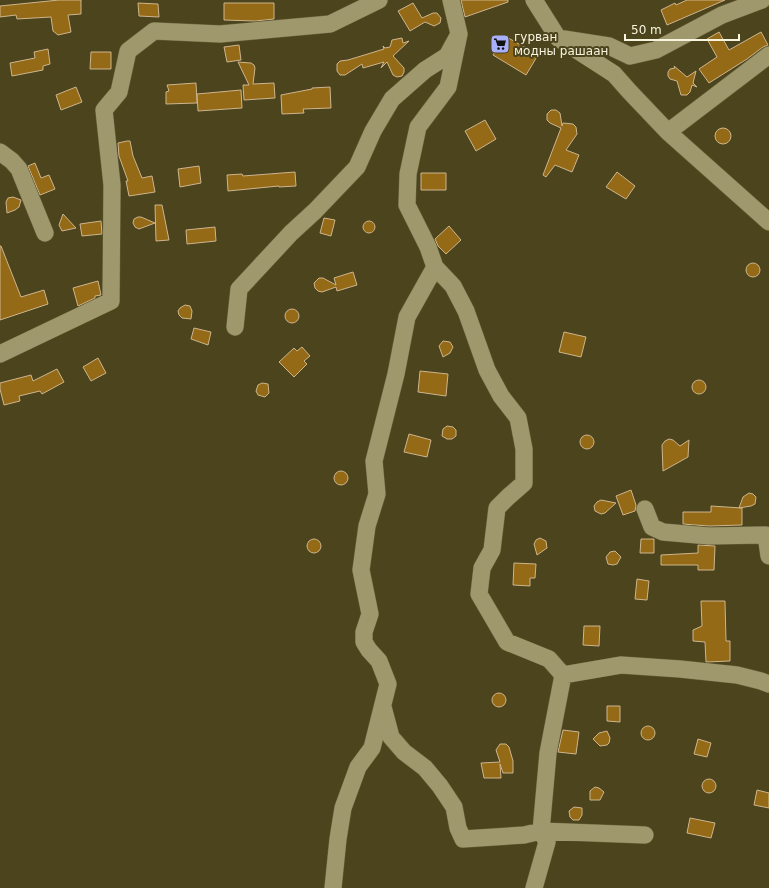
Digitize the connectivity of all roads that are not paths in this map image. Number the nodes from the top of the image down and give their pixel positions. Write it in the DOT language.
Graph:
graph roads {
  1 [pos="379,0"];
  2 [pos="451,0"];
  3 [pos="534,0"];
  4 [pos="762,0"];
  5 [pos="459,34"];
  6 [pos="558,38"];
  7 [pos="769,56"];
  8 [pos="668,132"];
  9 [pos="0,152"];
  10 [pos="769,222"];
  11 [pos="45,233"];
  12 [pos="435,267"];
  13 [pos="235,327"];
  14 [pos="0,354"];
  15 [pos="645,510"];
  16 [pos="769,556"];
  17 [pos="563,676"];
  18 [pos="769,684"];
  19 [pos="383,705"];
  20 [pos="541,831"];
  21 [pos="645,836"];
  22 [pos="333,888"];
  23 [pos="534,888"];
  1 -- 14 [label="street"];
  2 -- 5 [label="street"];
  3 -- 6 [label="street"];
  4 -- 6 [label="street"];
  5 -- 12 [label="street"];
  5 -- 13 [label="street"];
  6 -- 8 [label="street"];
  7 -- 8 [label="street"];
  8 -- 10 [label="street"];
  9 -- 11 [label="street"];
  12 -- 17 [label="street"];
  12 -- 19 [label="street"];
  15 -- 16 [label="street"];
  17 -- 18 [label="street"];
  17 -- 20 [label="street"];
  19 -- 20 [label="street"];
  19 -- 22 [label="street"];
  20 -- 21 [label="street"];
  20 -- 23 [label="street"];
}
